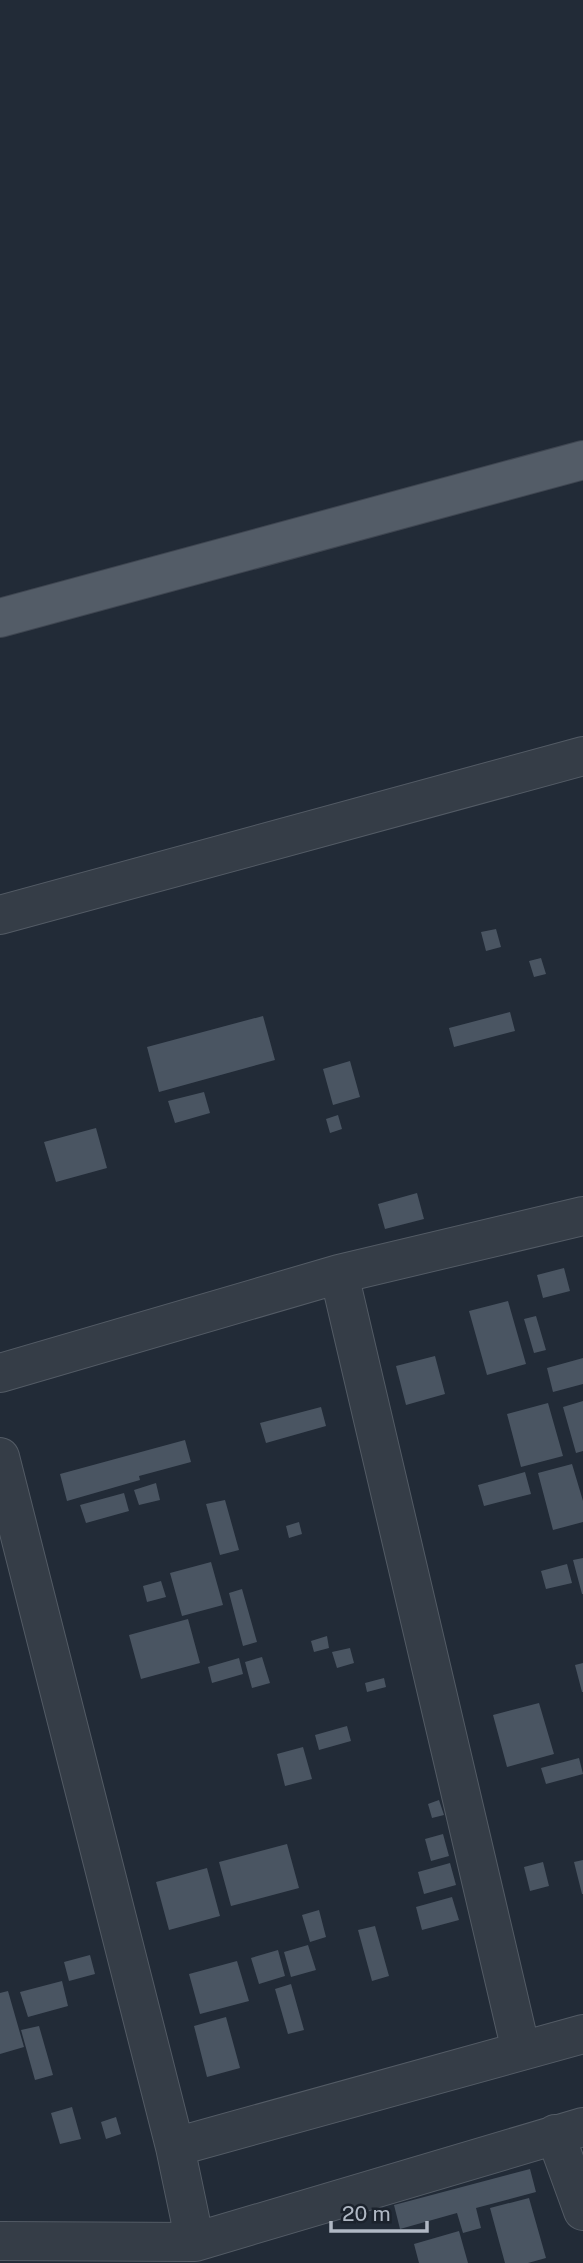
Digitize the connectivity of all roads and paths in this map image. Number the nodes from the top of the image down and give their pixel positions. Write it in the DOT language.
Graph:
graph roads {
  1 [pos="583,460"];
  2 [pos="0,618"];
  3 [pos="583,756"];
  4 [pos="0,915"];
  5 [pos="583,1216"];
  6 [pos="338,1274"];
  7 [pos="0,1373"];
  8 [pos="0,1457"];
  9 [pos="583,2034"];
  10 [pos="521,2051"];
  11 [pos="569,2130"];
  12 [pos="175,2147"];
  13 [pos="583,2211"];
  14 [pos="0,2241"];
  15 [pos="195,2242"];
  1 -- 2 [label="main road"];
  3 -- 4 [label="street"];
  5 -- 6 [label="street"];
  6 -- 7 [label="street"];
  6 -- 10 [label="street"];
  8 -- 12 [label="street"];
  9 -- 10 [label="street"];
  10 -- 12 [label="street"];
  11 -- 13 [label="street"];
  11 -- 15 [label="street"];
  12 -- 15 [label="street"];
  14 -- 15 [label="street"];
}
